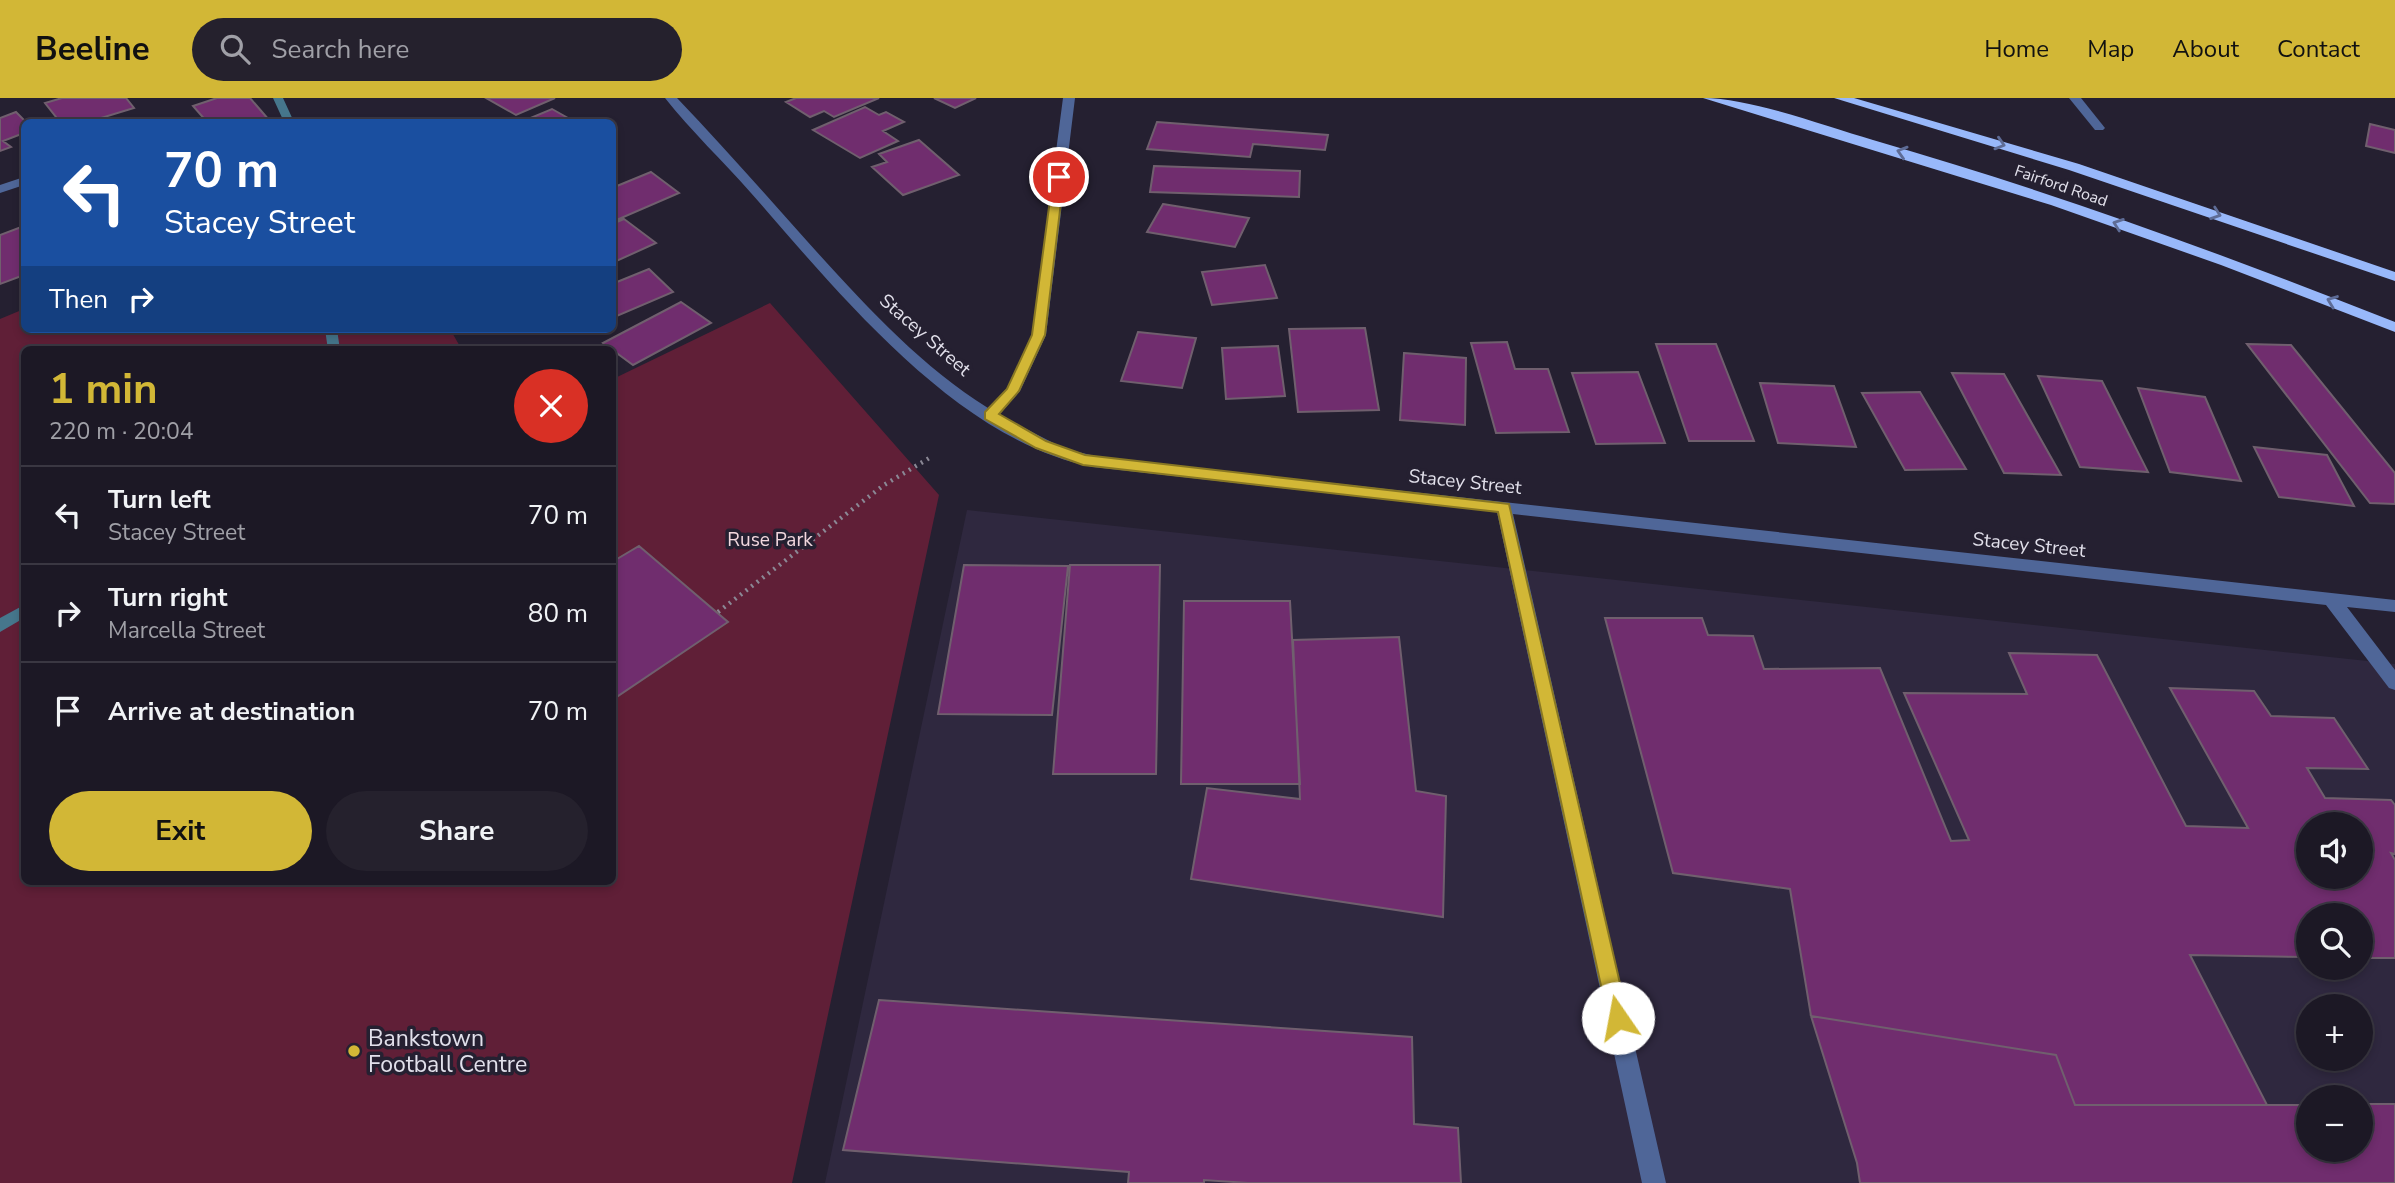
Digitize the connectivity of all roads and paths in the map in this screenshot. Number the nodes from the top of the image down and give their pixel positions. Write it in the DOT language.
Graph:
graph roads {
  1 [pos="671,98"];
  2 [pos="1069,98"];
  3 [pos="1709,98"];
  4 [pos="1840,98"];
  5 [pos="2075,98"];
  6 [pos="2099,128"];
  7 [pos="21,182"];
  8 [pos="0,189"];
  9 [pos="2395,277"];
  10 [pos="2395,327"];
  11 [pos="990,415"];
  12 [pos="931,457"];
  13 [pos="1504,508"];
  14 [pos="2332,600"];
  15 [pos="2395,606"];
  16 [pos="718,612"];
  17 [pos="2395,683"];
  18 [pos="1654,1183"];
  1 -- 11 [label="street, Stacey Street"];
  2 -- 11 [label="street"];
  10 -- 3 [label="highway, Fairford Road, one-way"];
  4 -- 9 [label="highway, Fairford Road, one-way"];
  5 -- 6 [label="street"];
  7 -- 8 [label="street"];
  11 -- 13 [label="street, Stacey Street"];
  12 -- 16 [label="path"];
  13 -- 14 [label="street, Stacey Street"];
  13 -- 18 [label="street"];
  14 -- 15 [label="street, Stacey Street"];
  14 -- 17 [label="street"];
}
